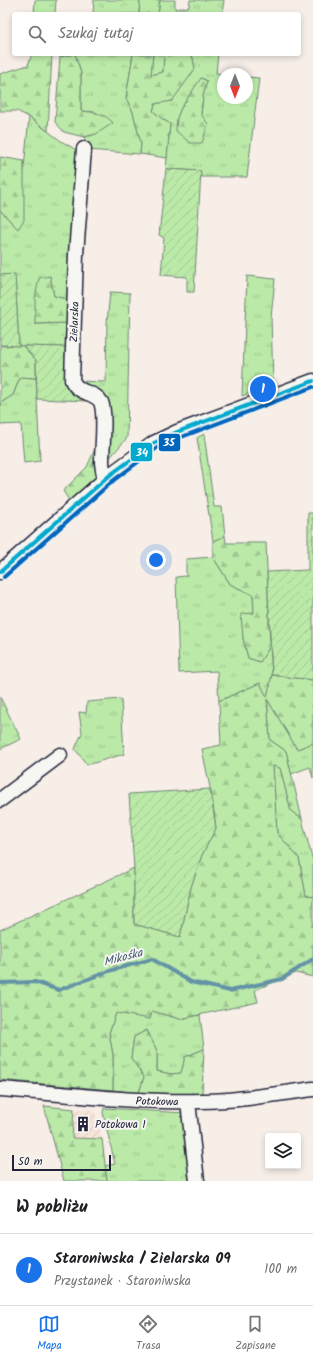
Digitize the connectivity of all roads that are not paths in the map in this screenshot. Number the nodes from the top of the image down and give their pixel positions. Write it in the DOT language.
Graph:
graph roads {
  1 [pos="84,149"];
  2 [pos="313,382"];
  3 [pos="105,480"];
  4 [pos="0,572"];
  5 [pos="60,755"];
  6 [pos="0,800"];
  7 [pos="0,1089"];
  8 [pos="313,1089"];
  9 [pos="188,1102"];
  10 [pos="197,1181"];
  1 -- 3 [label="street, Zielarska"];
  2 -- 3 [label="street"];
  3 -- 4 [label="street"];
  5 -- 6 [label="street"];
  7 -- 9 [label="street, Potokowa"];
  8 -- 9 [label="street, Potokowa"];
  9 -- 10 [label="street"];
}
